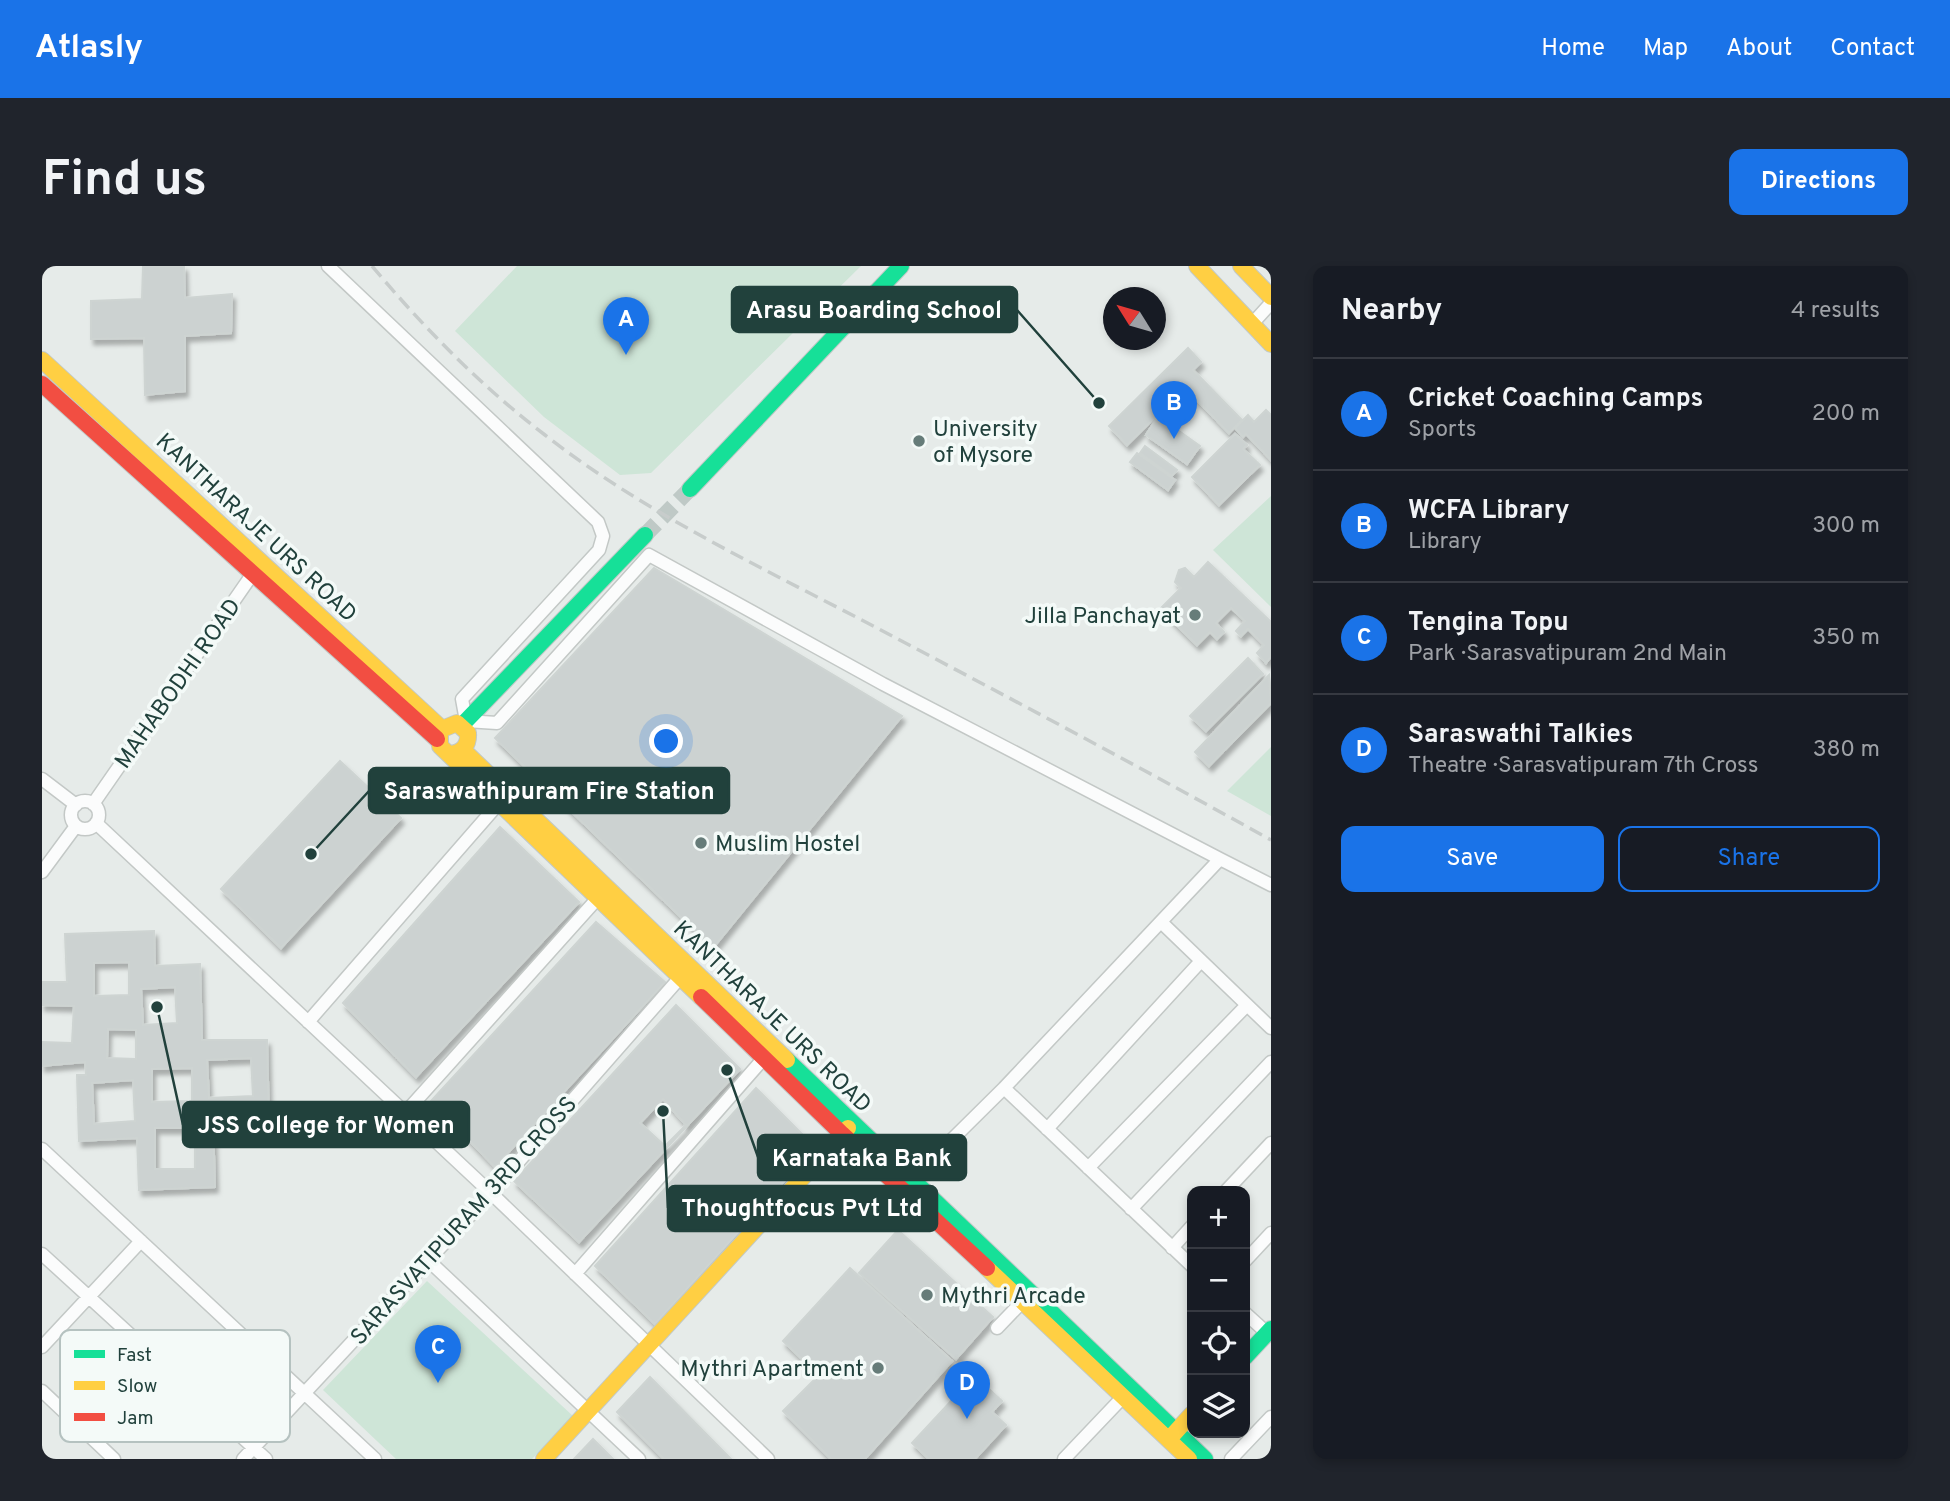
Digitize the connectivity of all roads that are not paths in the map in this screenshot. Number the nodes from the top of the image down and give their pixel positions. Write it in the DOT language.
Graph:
graph roads {
  1 [pos="328,266"];
  2 [pos="901,266"];
  3 [pos="1197,266"];
  4 [pos="1241,266"];
  5 [pos="1271,297"];
  6 [pos="1271,303"];
  7 [pos="1252,324"];
  8 [pos="1271,344"];
  9 [pos="42,360"];
  10 [pos="42,384"];
  11 [pos="84,399"];
  12 [pos="73,412"];
  13 [pos="690,489"];
  14 [pos="645,536"];
  15 [pos="257,568"];
  16 [pos="464,723"];
  17 [pos="439,734"];
  18 [pos="457,752"];
  19 [pos="42,779"];
  20 [pos="499,803"];
  21 [pos="93,804"];
  22 [pos="76,805"];
  23 [pos="96,823"];
  24 [pos="76,826"];
  25 [pos="1220,859"];
  26 [pos="42,872"];
  27 [pos="1271,885"];
  28 [pos="597,899"];
  29 [pos="1160,922"];
  30 [pos="1201,961"];
  31 [pos="684,972"];
  32 [pos="1247,1005"];
  33 [pos="308,1022"];
  34 [pos="1271,1028"];
  35 [pos="764,1058"];
  36 [pos="1271,1062"];
  37 [pos="1004,1088"];
  38 [pos="405,1113"];
  39 [pos="847,1129"];
  40 [pos="1047,1129"];
  41 [pos="1271,1143"];
  42 [pos="42,1149"];
  43 [pos="1088,1168"];
  44 [pos="911,1180"];
  45 [pos="1231,1186"];
  46 [pos="491,1193"];
  47 [pos="1131,1209"];
  48 [pos="1187,1232"];
  49 [pos="1271,1233"];
  50 [pos="141,1241"];
  51 [pos="1172,1248"];
  52 [pos="42,1254"];
  53 [pos="1250,1256"];
  54 [pos="428,1260"];
  55 [pos="1187,1262"];
  56 [pos="575,1274"];
  57 [pos="89,1296"];
  58 [pos="1023,1301"];
  59 [pos="1250,1317"];
  60 [pos="997,1328"];
  61 [pos="126,1330"];
  62 [pos="236,1330"];
  63 [pos="1269,1331"];
  64 [pos="651,1346"];
  65 [pos="42,1347"];
  66 [pos="1250,1352"];
  67 [pos="290,1380"];
  68 [pos="42,1391"];
  69 [pos="304,1393"];
  70 [pos="1122,1398"];
  71 [pos="60,1408"];
  72 [pos="290,1408"];
  73 [pos="589,1411"];
  74 [pos="1271,1417"];
  75 [pos="1187,1420"];
  76 [pos="1172,1436"];
  77 [pos="96,1442"];
  78 [pos="249,1442"];
  79 [pos="259,1442"];
  80 [pos="254,1447"];
  81 [pos="114,1459"];
  82 [pos="243,1459"];
  83 [pos="266,1459"];
  84 [pos="375,1459"];
  85 [pos="544,1459"];
  86 [pos="639,1459"];
  87 [pos="768,1459"];
  88 [pos="1064,1459"];
  89 [pos="1189,1459"];
  90 [pos="1205,1459"];
  91 [pos="1231,1459"];
  1 -- 16 [label="street"];
  2 -- 13 [label="street"];
  3 -- 7 [label="street"];
  4 -- 5 [label="street"];
  6 -- 7 [label="street"];
  7 -- 8 [label="street"];
  9 -- 11 [label="street, KANTHARAJE URS ROAD"];
  10 -- 12 [label="street, KANTHARAJE URS ROAD"];
  11 -- 12 [label="street"];
  11 -- 15 [label="street, KANTHARAJE URS ROAD"];
  12 -- 15 [label="street, KANTHARAJE URS ROAD"];
  14 -- 16 [label="street"];
  15 -- 17 [label="street, KANTHARAJE URS ROAD"];
  15 -- 21 [label="street, MAHABODHI ROAD"];
  16 -- 17 [label="street"];
  16 -- 18 [label="street"];
  16 -- 25 [label="street"];
  17 -- 18 [label="street"];
  18 -- 20 [label="street, KANTHARAJE URS ROAD"];
  18 -- 31 [label="street, KANTHARAJE URS ROAD"];
  19 -- 22 [label="street"];
  20 -- 28 [label="street, KANTHARAJE URS ROAD"];
  20 -- 33 [label="street"];
  21 -- 22 [label="street"];
  21 -- 23 [label="street"];
  22 -- 24 [label="street"];
  23 -- 24 [label="street"];
  23 -- 33 [label="street"];
  24 -- 26 [label="street"];
  25 -- 27 [label="street"];
  25 -- 29 [label="street"];
  28 -- 31 [label="street, KANTHARAJE URS ROAD"];
  28 -- 38 [label="street"];
  29 -- 30 [label="street"];
  29 -- 37 [label="street"];
  30 -- 32 [label="street"];
  30 -- 40 [label="street"];
  31 -- 35 [label="street, KANTHARAJE URS ROAD"];
  31 -- 39 [label="street, KANTHARAJE URS ROAD"];
  31 -- 46 [label="street, SARASVATIPURAM 3RD CROSS"];
  32 -- 34 [label="street"];
  32 -- 43 [label="street"];
  33 -- 38 [label="street"];
  35 -- 39 [label="street, KANTHARAJE URS ROAD"];
  35 -- 56 [label="street"];
  36 -- 47 [label="street"];
  37 -- 40 [label="street"];
  37 -- 44 [label="street"];
  38 -- 46 [label="street"];
  39 -- 44 [label="street, KANTHARAJE URS ROAD"];
  39 -- 58 [label="street, KANTHARAJE URS ROAD"];
  39 -- 64 [label="street"];
  40 -- 43 [label="street"];
  41 -- 45 [label="street"];
  42 -- 50 [label="street"];
  43 -- 47 [label="street"];
  44 -- 76 [label="street, KANTHARAJE URS ROAD"];
  46 -- 54 [label="street, SARASVATIPURAM 3RD CROSS"];
  46 -- 56 [label="street"];
  47 -- 51 [label="street"];
  48 -- 51 [label="street"];
  49 -- 53 [label="street"];
  50 -- 57 [label="street"];
  50 -- 62 [label="street"];
  51 -- 55 [label="street"];
  52 -- 57 [label="street"];
  54 -- 69 [label="street, SARASVATIPURAM 3RD CROSS"];
  54 -- 73 [label="street"];
  56 -- 64 [label="street"];
  57 -- 61 [label="street"];
  57 -- 65 [label="street"];
  58 -- 60 [label="street"];
  58 -- 70 [label="street, KANTHARAJE URS ROAD"];
  59 -- 63 [label="street"];
  63 -- 66 [label="street"];
  64 -- 73 [label="street"];
  64 -- 87 [label="street"];
  67 -- 69 [label="street"];
  68 -- 71 [label="street"];
  69 -- 72 [label="street, SARASVATIPURAM 3RD CROSS"];
  69 -- 84 [label="street"];
  70 -- 76 [label="street, KANTHARAJE URS ROAD"];
  70 -- 88 [label="street"];
  73 -- 85 [label="street"];
  73 -- 86 [label="street"];
  74 -- 91 [label="street"];
  75 -- 76 [label="street"];
  76 -- 89 [label="street, KANTHARAJE URS ROAD"];
  76 -- 90 [label="street, KANTHARAJE URS ROAD"];
  77 -- 81 [label="street"];
  78 -- 80 [label="street"];
  79 -- 80 [label="street, SARASVATIPURAM 3RD CROSS"];
  80 -- 82 [label="street, SARASVATIPURAM 3RD CROSS"];
  80 -- 83 [label="street"];
}
